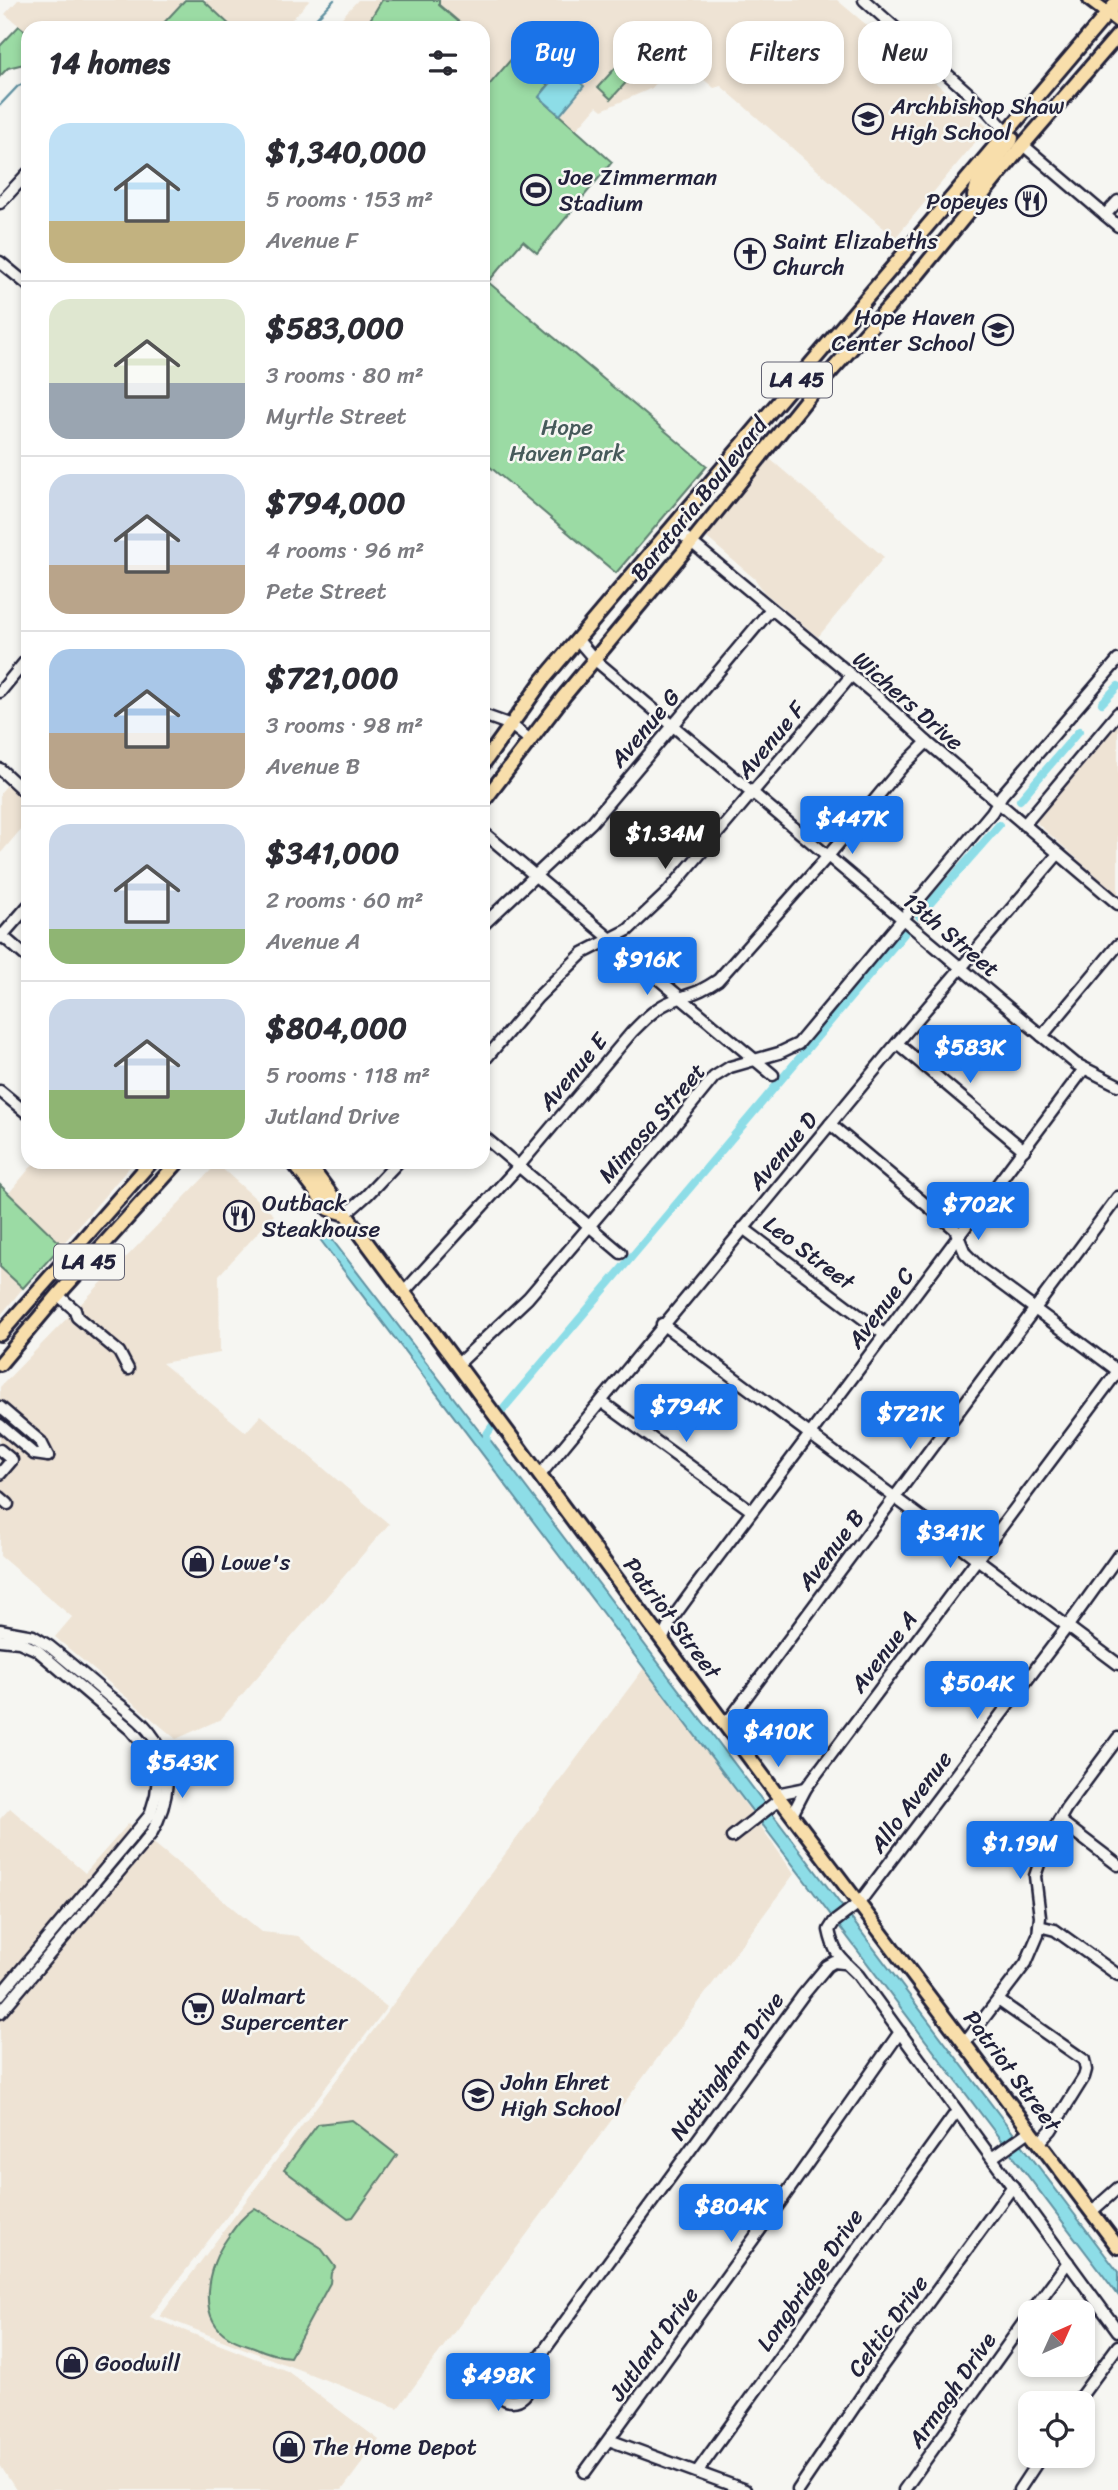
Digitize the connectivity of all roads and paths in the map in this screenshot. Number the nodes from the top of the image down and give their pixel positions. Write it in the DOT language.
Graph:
graph roads {
  1 [pos="1090,0"];
  2 [pos="866,1"];
  3 [pos="1118,1"];
  4 [pos="1113,17"];
  5 [pos="1118,35"];
  6 [pos="1057,73"];
  7 [pos="1007,132"];
  8 [pos="1023,145"];
  9 [pos="21,180"];
  10 [pos="977,201"];
  11 [pos="1118,201"];
  12 [pos="0,203"];
  13 [pos="1105,215"];
  14 [pos="1118,226"];
  15 [pos="0,262"];
  16 [pos="21,279"];
  17 [pos="673,527"];
  18 [pos="692,542"];
  19 [pos="771,609"];
  20 [pos="577,639"];
  21 [pos="594,659"];
  22 [pos="1118,660"];
  23 [pos="21,666"];
  24 [pos="851,676"];
  25 [pos="0,692"];
  26 [pos="1118,713"];
  27 [pos="490,718"];
  28 [pos="511,725"];
  29 [pos="672,725"];
  30 [pos="530,740"];
  31 [pos="927,742"];
  32 [pos="490,754"];
  33 [pos="0,769"];
  34 [pos="21,788"];
  35 [pos="753,792"];
  36 [pos="490,793"];
  37 [pos="997,802"];
  38 [pos="1024,825"];
  39 [pos="490,838"];
  40 [pos="1058,854"];
  41 [pos="828,856"];
  42 [pos="536,874"];
  43 [pos="1118,904"];
  44 [pos="21,914"];
  45 [pos="490,918"];
  46 [pos="901,919"];
  47 [pos="1,936"];
  48 [pos="612,938"];
  49 [pos="1118,945"];
  50 [pos="21,952"];
  51 [pos="961,969"];
  52 [pos="683,998"];
  53 [pos="1042,1036"];
  54 [pos="897,1043"];
  55 [pos="490,1054"];
  56 [pos="754,1059"];
  57 [pos="1084,1069"];
  58 [pos="773,1075"];
  59 [pos="1118,1085"];
  60 [pos="0,1091"];
  61 [pos="21,1108"];
  62 [pos="830,1124"];
  63 [pos="490,1142"];
  64 [pos="1024,1150"];
  65 [pos="518,1167"];
  66 [pos="145,1169"];
  67 [pos="172,1169"];
  68 [pos="298,1169"];
  69 [pos="312,1169"];
  70 [pos="391,1169"];
  71 [pos="1118,1197"];
  72 [pos="346,1214"];
  73 [pos="588,1226"];
  74 [pos="743,1228"];
  75 [pos="959,1235"];
  76 [pos="621,1253"];
  77 [pos="403,1293"];
  78 [pos="58,1295"];
  79 [pos="1034,1310"];
  80 [pos="662,1324"];
  81 [pos="0,1334"];
  82 [pos="885,1335"];
  83 [pos="0,1364"];
  84 [pos="457,1364"];
  85 [pos="128,1369"];
  86 [pos="1118,1371"];
  87 [pos="602,1402"];
  88 [pos="0,1407"];
  89 [pos="0,1425"];
  90 [pos="810,1436"];
  91 [pos="0,1450"];
  92 [pos="0,1474"];
  93 [pos="540,1475"];
  94 [pos="894,1499"];
  95 [pos="752,1511"];
  96 [pos="1118,1556"];
  97 [pos="976,1561"];
  98 [pos="1067,1627"];
  99 [pos="0,1630"];
  100 [pos="0,1640"];
  101 [pos="662,1640"];
  102 [pos="1118,1664"];
  103 [pos="726,1724"];
  104 [pos="1118,1738"];
  105 [pos="1114,1751"];
  106 [pos="806,1788"];
  107 [pos="776,1799"];
  108 [pos="792,1815"];
  109 [pos="1059,1820"];
  110 [pos="732,1837"];
  111 [pos="1118,1865"];
  112 [pos="855,1906"];
  113 [pos="1039,1926"];
  114 [pos="843,1963"];
  115 [pos="1118,1975"];
  116 [pos="0,1995"];
  117 [pos="998,2000"];
  118 [pos="0,2012"];
  119 [pos="900,2032"];
  120 [pos="965,2043"];
  121 [pos="957,2111"];
  122 [pos="1028,2132"];
  123 [pos="1040,2142"];
  124 [pos="998,2154"];
  125 [pos="1013,2186"];
  126 [pos="1118,2189"];
  127 [pos="1091,2212"];
  128 [pos="1118,2247"];
  129 [pos="1068,2262"];
  130 [pos="1040,2300"];
  131 [pos="1018,2330"];
  132 [pos="1118,2331"];
  133 [pos="1118,2346"];
  134 [pos="524,2372"];
  135 [pos="1085,2391"];
  136 [pos="609,2440"];
  137 [pos="1034,2468"];
  138 [pos="585,2472"];
  139 [pos="697,2472"];
  140 [pos="745,2490"];
  141 [pos="798,2490"];
  142 [pos="904,2490"];
  143 [pos="1020,2490"];
  1 -- 4 [label="main road"];
  2 -- 7 [label="street"];
  3 -- 4 [label="main road, Barataria Boulevard / LA 45"];
  4 -- 6 [label="main road, Barataria Boulevard / LA 45"];
  5 -- 8 [label="main road, Barataria Boulevard / LA 45"];
  6 -- 7 [label="main road, Barataria Boulevard / LA 45"];
  6 -- 8 [label="main road"];
  7 -- 10 [label="main road"];
  7 -- 17 [label="main road, Barataria Boulevard / LA 45"];
  8 -- 10 [label="main road, Barataria Boulevard / LA 45"];
  8 -- 13 [label="street"];
  9 -- 12 [label="street"];
  10 -- 18 [label="main road, Barataria Boulevard / LA 45"];
  11 -- 13 [label="street"];
  13 -- 14 [label="street"];
  15 -- 16 [label="street"];
  17 -- 18 [label="street, Wichers Drive"];
  17 -- 20 [label="main road, Barataria Boulevard / LA 45"];
  18 -- 19 [label="street, Wichers Drive"];
  18 -- 21 [label="main road, Barataria Boulevard / LA 45"];
  19 -- 24 [label="street, Wichers Drive"];
  19 -- 29 [label="street, Avenue G"];
  20 -- 21 [label="street, 13th Street"];
  20 -- 28 [label="main road, Barataria Boulevard / LA 45"];
  21 -- 29 [label="street, 13th Street"];
  21 -- 30 [label="main road, Barataria Boulevard / LA 45"];
  22 -- 37 [label="street, Mimosa Street"];
  23 -- 25 [label="street"];
  24 -- 31 [label="street, Wichers Drive"];
  24 -- 35 [label="street, Avenue F"];
  26 -- 38 [label="street"];
  27 -- 28 [label="street"];
  28 -- 30 [label="street"];
  28 -- 32 [label="main road, Barataria Boulevard / LA 45"];
  29 -- 35 [label="street, 13th Street"];
  29 -- 42 [label="street, Avenue G"];
  30 -- 36 [label="main road, Barataria Boulevard / LA 45"];
  31 -- 37 [label="street, Wichers Drive"];
  31 -- 41 [label="street, Avenue E"];
  33 -- 34 [label="street"];
  35 -- 41 [label="street, 13th Street"];
  35 -- 48 [label="street, Avenue F"];
  37 -- 38 [label="street, Wichers Drive"];
  37 -- 46 [label="street, Mimosa Street"];
  38 -- 40 [label="street, Wichers Drive"];
  39 -- 42 [label="street"];
  40 -- 43 [label="street, Wichers Drive"];
  40 -- 51 [label="street, Avenue D"];
  41 -- 46 [label="street, 13th Street"];
  41 -- 52 [label="street, Avenue E"];
  42 -- 45 [label="street, Avenue G"];
  42 -- 48 [label="street"];
  44 -- 47 [label="street"];
  46 -- 51 [label="street, 13th Street"];
  46 -- 56 [label="street, Mimosa Street"];
  47 -- 50 [label="street"];
  48 -- 52 [label="street"];
  48 -- 55 [label="street, Avenue F"];
  49 -- 53 [label="street"];
  51 -- 53 [label="street, 13th Street"];
  51 -- 54 [label="street, Avenue D"];
  52 -- 56 [label="street"];
  52 -- 65 [label="street, Avenue E"];
  53 -- 57 [label="street, 13th Street"];
  54 -- 62 [label="street, Avenue D"];
  54 -- 64 [label="street"];
  56 -- 58 [label="street"];
  56 -- 73 [label="street, Mimosa Street"];
  57 -- 59 [label="street, 13th Street"];
  57 -- 64 [label="street, Avenue C"];
  60 -- 61 [label="street"];
  62 -- 74 [label="street, Avenue D"];
  62 -- 75 [label="street"];
  63 -- 65 [label="street"];
  64 -- 75 [label="street, Avenue C"];
  65 -- 73 [label="street"];
  65 -- 77 [label="street, Avenue E"];
  66 -- 81 [label="main road, LA 45"];
  67 -- 78 [label="main road, LA 45"];
  68 -- 72 [label="main road, Patriot Street"];
  69 -- 72 [label="main road, Patriot Street"];
  70 -- 72 [label="street"];
  71 -- 79 [label="street, Avenue B"];
  72 -- 77 [label="main road, Patriot Street"];
  73 -- 76 [label="street"];
  73 -- 84 [label="street, Mimosa Street"];
  74 -- 80 [label="street, Avenue D"];
  74 -- 82 [label="street, Leo Street"];
  75 -- 79 [label="street"];
  75 -- 82 [label="street, Avenue C"];
  77 -- 84 [label="main road, Patriot Street"];
  78 -- 83 [label="main road, LA 45"];
  78 -- 85 [label="street"];
  79 -- 86 [label="street"];
  79 -- 94 [label="street, Avenue B"];
  80 -- 87 [label="street, Avenue D"];
  80 -- 90 [label="street"];
  82 -- 90 [label="street, Avenue C"];
  84 -- 93 [label="main road, Patriot Street"];
  86 -- 97 [label="street, Avenue A"];
  87 -- 93 [label="street, Avenue D"];
  87 -- 95 [label="street"];
  88 -- 89 [label="street"];
  90 -- 94 [label="street"];
  90 -- 95 [label="street, Avenue C"];
  91 -- 92 [label="street"];
  93 -- 101 [label="main road, Patriot Street"];
  94 -- 97 [label="street"];
  94 -- 103 [label="street, Avenue B"];
  95 -- 101 [label="street, Avenue C"];
  96 -- 98 [label="street, Allo Avenue"];
  97 -- 98 [label="street"];
  97 -- 106 [label="street, Avenue A"];
  98 -- 102 [label="street"];
  98 -- 112 [label="street, Allo Avenue"];
  99 -- 118 [label="street"];
  100 -- 116 [label="street"];
  101 -- 103 [label="main road, Patriot Street"];
  103 -- 107 [label="main road, Patriot Street"];
  104 -- 105 [label="street"];
  105 -- 109 [label="street"];
  106 -- 107 [label="street"];
  106 -- 108 [label="street, Avenue A"];
  107 -- 108 [label="main road, Patriot Street"];
  107 -- 110 [label="street"];
  108 -- 112 [label="main road, Patriot Street"];
  109 -- 111 [label="street"];
  109 -- 113 [label="street"];
  112 -- 114 [label="street, Allo Avenue"];
  112 -- 120 [label="main road, Patriot Street"];
  113 -- 115 [label="street"];
  113 -- 117 [label="street"];
  114 -- 119 [label="street"];
  114 -- 134 [label="street, Nottingham Drive"];
  117 -- 120 [label="street"];
  117 -- 123 [label="street"];
  119 -- 121 [label="street"];
  119 -- 136 [label="street, Jutland Drive"];
  120 -- 122 [label="main road, Patriot Street"];
  121 -- 124 [label="street"];
  121 -- 139 [label="street, Longbridge Drive"];
  122 -- 123 [label="main road, Patriot Street"];
  122 -- 124 [label="street"];
  123 -- 127 [label="main road, Patriot Street"];
  124 -- 125 [label="street"];
  125 -- 129 [label="street"];
  125 -- 141 [label="street, Celtic Drive"];
  126 -- 127 [label="street"];
  127 -- 128 [label="main road, Patriot Street"];
  129 -- 130 [label="street, Armagh Drive"];
  129 -- 132 [label="street"];
  131 -- 142 [label="street, Armagh Drive"];
  133 -- 135 [label="street"];
  136 -- 138 [label="street, Jutland Drive"];
  136 -- 139 [label="street"];
  137 -- 143 [label="street"];
  139 -- 140 [label="street"];
}
